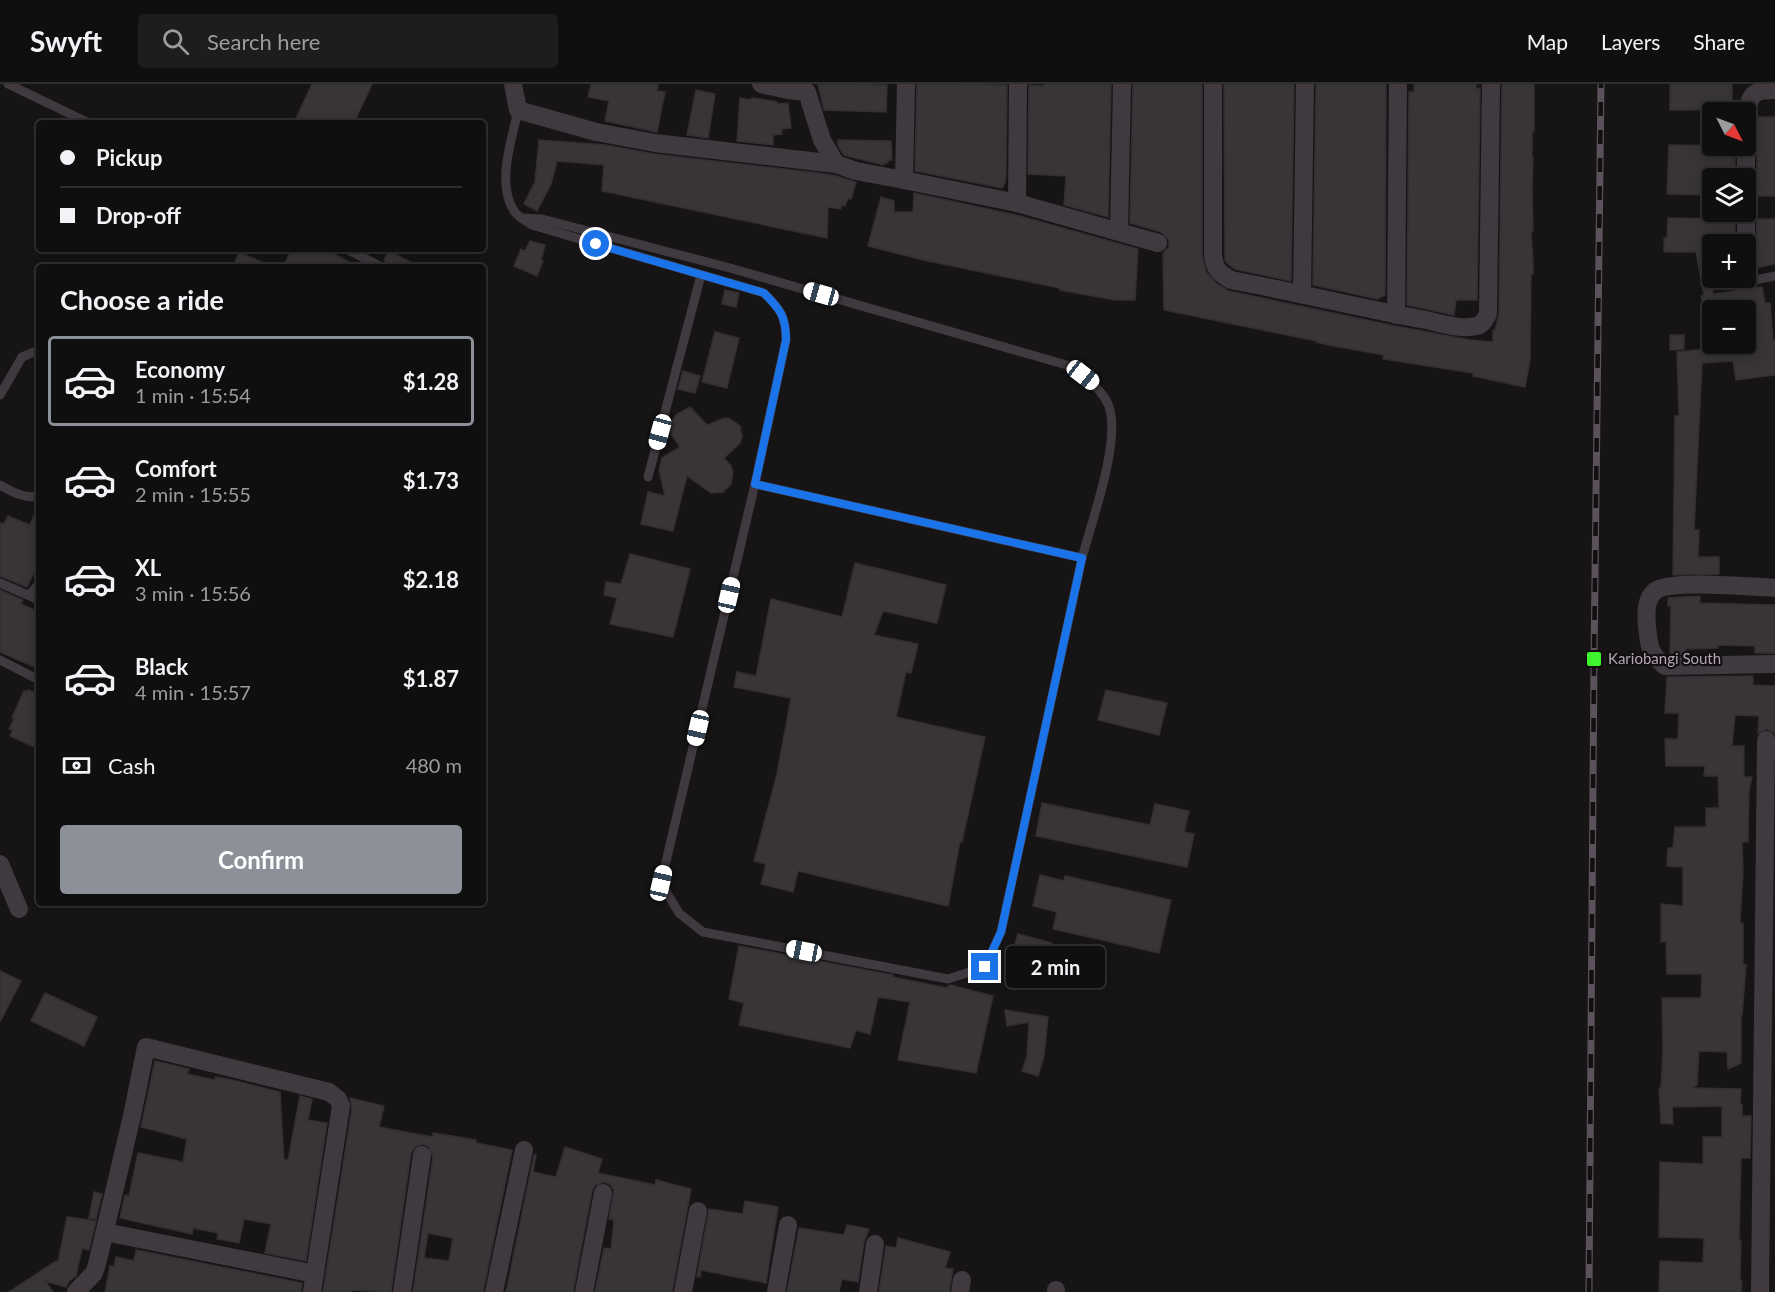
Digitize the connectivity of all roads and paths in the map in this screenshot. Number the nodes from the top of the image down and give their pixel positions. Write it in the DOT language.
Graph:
graph roads {
  1 [pos="8,84"];
  2 [pos="513,84"];
  3 [pos="761,84"];
  4 [pos="906,84"];
  5 [pos="1018,84"];
  6 [pos="1122,84"];
  7 [pos="1214,84"];
  8 [pos="1305,84"];
  9 [pos="1398,84"];
  10 [pos="1491,84"];
  11 [pos="807,88"];
  12 [pos="1765,88"];
  13 [pos="1749,102"];
  14 [pos="518,110"];
  15 [pos="83,120"];
  16 [pos="836,164"];
  17 [pos="904,180"];
  18 [pos="1017,203"];
  19 [pos="521,218"];
  20 [pos="1119,231"];
  21 [pos="1158,243"];
  22 [pos="352,252"];
  23 [pos="376,264"];
  24 [pos="701,275"];
  25 [pos="1775,276"];
  26 [pos="1756,280"];
  27 [pos="1302,293"];
  28 [pos="1396,315"];
  29 [pos="36,351"];
  30 [pos="0,395"];
  31 [pos="648,477"];
  32 [pos="755,484"];
  33 [pos="0,485"];
  34 [pos="36,497"];
  35 [pos="1082,558"];
  36 [pos="0,583"];
  37 [pos="36,587"];
  38 [pos="1775,588"];
  39 [pos="29,595"];
  40 [pos="36,598"];
  41 [pos="0,660"];
  42 [pos="1775,664"];
  43 [pos="36,678"];
  44 [pos="1766,740"];
  45 [pos="1770,793"];
  46 [pos="0,864"];
  47 [pos="1769,896"];
  48 [pos="19,909"];
  49 [pos="1769,989"];
  50 [pos="1768,1085"];
  51 [pos="525,1150"];
  52 [pos="422,1155"];
  53 [pos="603,1193"];
  54 [pos="698,1211"];
  55 [pos="788,1225"];
  56 [pos="1768,1228"];
  57 [pos="105,1232"];
  58 [pos="875,1244"];
  59 [pos="314,1283"];
  60 [pos="76,1292"];
  61 [pos="402,1292"];
  62 [pos="494,1292"];
  63 [pos="584,1292"];
  64 [pos="683,1292"];
  65 [pos="776,1292"];
  66 [pos="868,1292"];
  67 [pos="1760,1292"];
  1 -- 15 [label="lane"];
  2 -- 14 [label="street"];
  3 -- 11 [label="street"];
  4 -- 17 [label="street"];
  5 -- 18 [label="street"];
  6 -- 20 [label="street"];
  7 -- 27 [label="street"];
  8 -- 27 [label="street"];
  9 -- 28 [label="street"];
  10 -- 28 [label="street"];
  11 -- 16 [label="street"];
  12 -- 13 [label="street"];
  14 -- 16 [label="street"];
  14 -- 19 [label="lane"];
  16 -- 17 [label="street"];
  17 -- 18 [label="street"];
  18 -- 20 [label="street"];
  19 -- 24 [label="lane"];
  19 -- 35 [label="lane"];
  20 -- 21 [label="street"];
  22 -- 23 [label="lane"];
  24 -- 31 [label="lane"];
  24 -- 32 [label="lane"];
  25 -- 26 [label="lane"];
  27 -- 28 [label="street"];
  29 -- 30 [label="lane"];
  32 -- 35 [label="lane"];
  32 -- 35 [label="lane"];
  33 -- 34 [label="lane"];
  36 -- 39 [label="lane"];
  37 -- 39 [label="lane"];
  38 -- 42 [label="street"];
  39 -- 40 [label="lane"];
  41 -- 43 [label="lane"];
  44 -- 45 [label="street"];
  45 -- 47 [label="street"];
  46 -- 48 [label="street"];
  47 -- 49 [label="street"];
  49 -- 50 [label="street"];
  50 -- 56 [label="street"];
  51 -- 62 [label="street"];
  52 -- 61 [label="street"];
  53 -- 63 [label="street"];
  54 -- 64 [label="street"];
  55 -- 65 [label="street"];
  56 -- 67 [label="street"];
  57 -- 59 [label="street"];
  57 -- 59 [label="street"];
  57 -- 60 [label="street"];
  58 -- 66 [label="street"];
}
